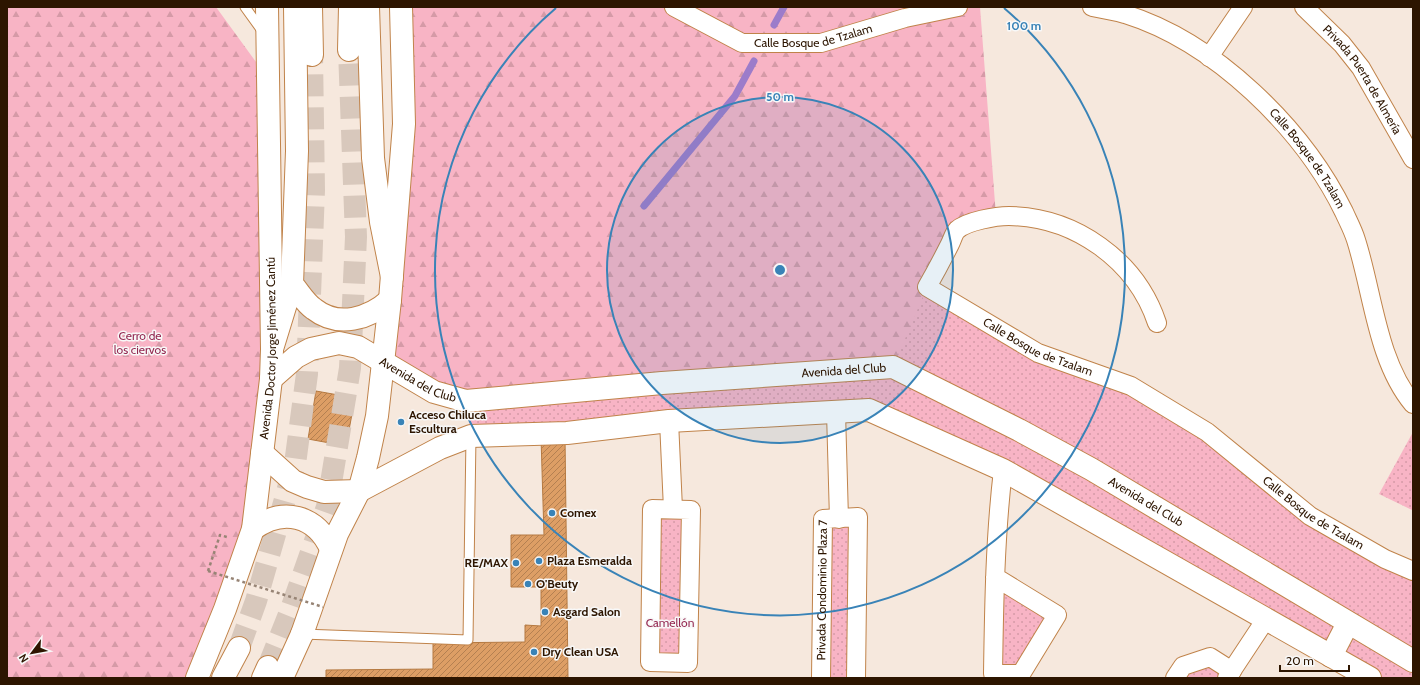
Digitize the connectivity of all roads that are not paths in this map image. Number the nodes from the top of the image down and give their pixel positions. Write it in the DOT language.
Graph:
graph roads {
  1 [pos="245,7"];
  2 [pos="267,7"];
  3 [pos="295,7"];
  4 [pos="311,7"];
  5 [pos="350,7"];
  6 [pos="368,7"];
  7 [pos="401,7"];
  8 [pos="674,7"];
  9 [pos="958,7"];
  10 [pos="1092,7"];
  11 [pos="1243,7"];
  12 [pos="1304,7"];
  13 [pos="268,37"];
  14 [pos="349,50"];
  15 [pos="312,54"];
  16 [pos="1209,57"];
  17 [pos="1413,159"];
  18 [pos="392,276"];
  19 [pos="292,284"];
  20 [pos="390,300"];
  21 [pos="1157,323"];
  22 [pos="272,349"];
  23 [pos="382,362"];
  24 [pos="271,379"];
  25 [pos="1413,404"];
  26 [pos="836,412"];
  27 [pos="669,421"];
  28 [pos="471,436"];
  29 [pos="262,453"];
  30 [pos="1003,470"];
  31 [pos="359,490"];
  32 [pos="674,509"];
  33 [pos="839,519"];
  34 [pos="253,529"];
  35 [pos="331,549"];
  36 [pos="1413,571"];
  37 [pos="994,577"];
  38 [pos="1266,619"];
  39 [pos="1348,623"];
  40 [pos="302,634"];
  41 [pos="239,648"];
  42 [pos="1331,656"];
  43 [pos="1413,661"];
  44 [pos="271,674"];
  45 [pos="1230,675"];
  46 [pos="197,678"];
  47 [pos="223,678"];
  48 [pos="821,678"];
  49 [pos="856,678"];
  50 [pos="1175,678"];
  51 [pos="1370,678"];
  1 -- 13 [label="lane"];
  2 -- 13 [label="street, Avenida Doctor Jorge Jiménez Cantú"];
  3 -- 19 [label="street"];
  4 -- 15 [label="street"];
  5 -- 14 [label="street"];
  6 -- 18 [label="street"];
  7 -- 18 [label="street"];
  8 -- 9 [label="street, Calle Bosque de Tzalam"];
  10 -- 16 [label="street, Calle Bosque de Tzalam"];
  11 -- 16 [label="street"];
  12 -- 17 [label="street, Privada Puerta de Almería"];
  13 -- 22 [label="street, Avenida Doctor Jorge Jiménez Cantú"];
  16 -- 25 [label="street, Calle Bosque de Tzalam"];
  18 -- 20 [label="street"];
  19 -- 20 [label="street"];
  19 -- 22 [label="street"];
  20 -- 23 [label="street"];
  21 -- 36 [label="street, Calle Bosque de Tzalam"];
  22 -- 24 [label="street, Avenida Doctor Jorge Jiménez Cantú"];
  23 -- 24 [label="street, Avenida del Club"];
  23 -- 31 [label="street"];
  23 -- 39 [label="street, Avenida del Club"];
  24 -- 29 [label="street, Avenida Doctor Jorge Jiménez Cantú"];
  26 -- 27 [label="street"];
  26 -- 30 [label="street"];
  26 -- 33 [label="street, Privada Condominio Plaza 7"];
  27 -- 28 [label="street"];
  27 -- 32 [label="street"];
  28 -- 31 [label="street"];
  28 -- 40 [label="lane"];
  29 -- 31 [label="street"];
  29 -- 34 [label="street, Avenida Doctor Jorge Jiménez Cantú"];
  30 -- 37 [label="street"];
  30 -- 38 [label="street"];
  31 -- 35 [label="street"];
  32 -- 32 [label="street"];
  33 -- 48 [label="street, Privada Condominio Plaza 7"];
  33 -- 49 [label="street, Privada Condominio Plaza 7"];
  34 -- 35 [label="street"];
  34 -- 46 [label="street, Avenida Doctor Jorge Jiménez Cantú"];
  35 -- 40 [label="street"];
  37 -- 37 [label="street"];
  38 -- 42 [label="street"];
  38 -- 45 [label="street"];
  39 -- 42 [label="street"];
  39 -- 43 [label="street, Avenida del Club"];
  40 -- 44 [label="street"];
  41 -- 47 [label="street"];
  42 -- 51 [label="street"];
  45 -- 50 [label="street"];
}
